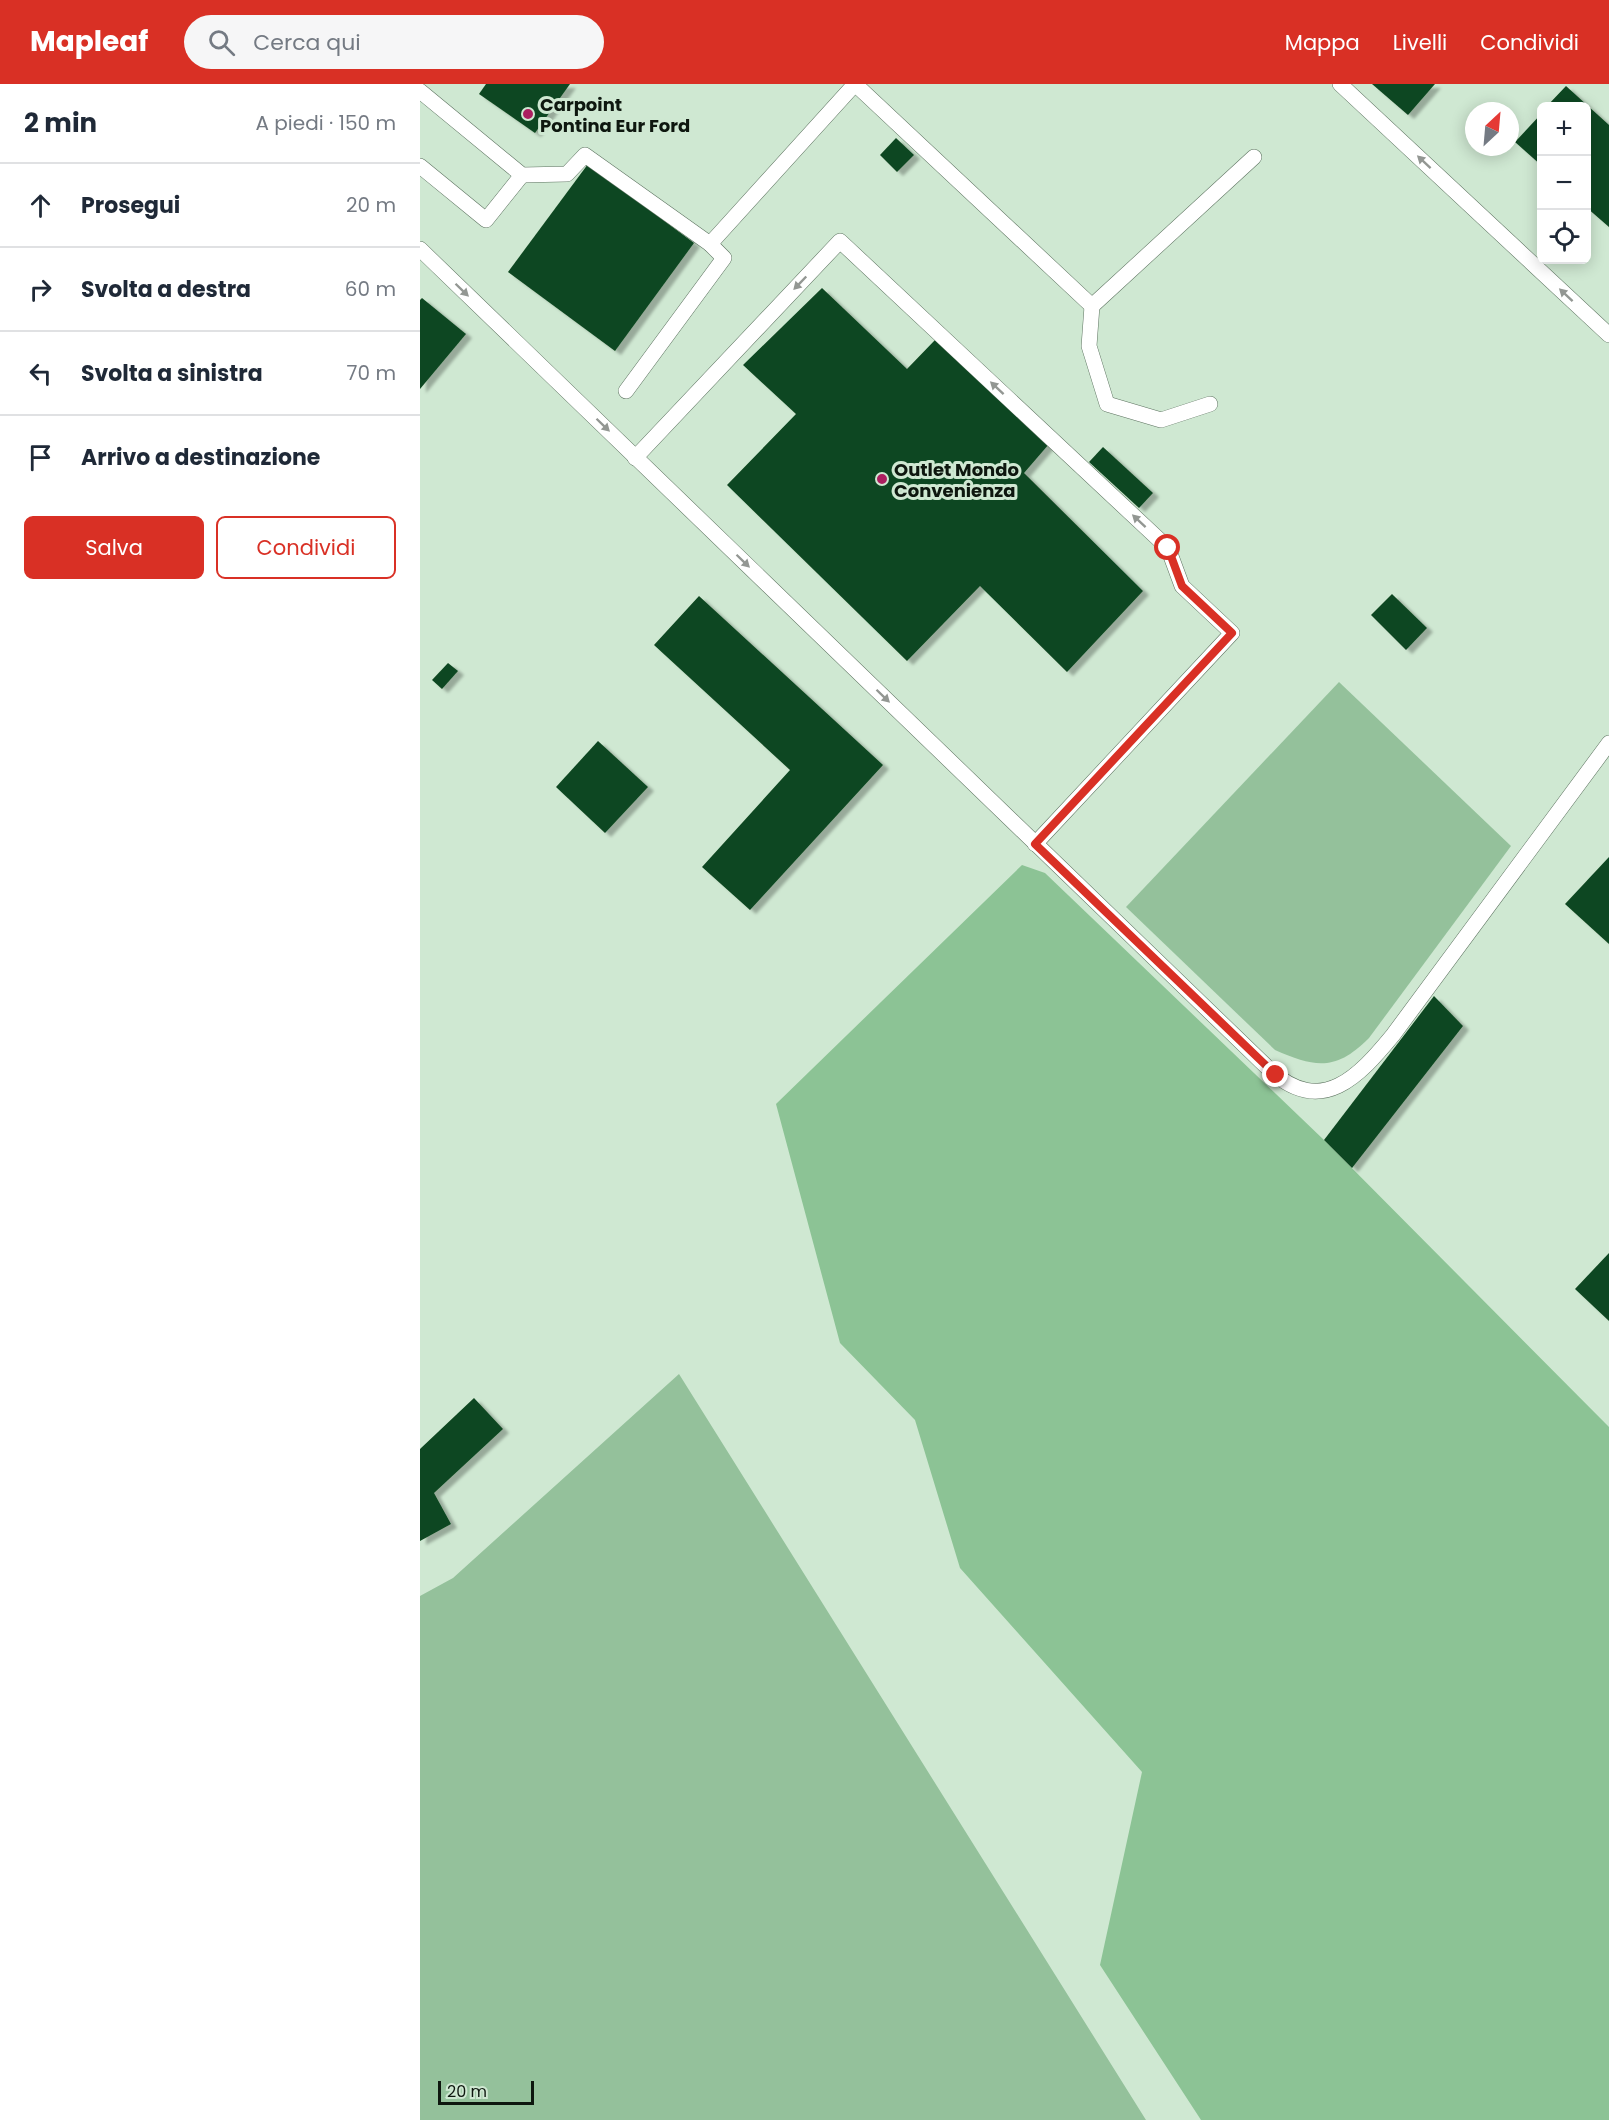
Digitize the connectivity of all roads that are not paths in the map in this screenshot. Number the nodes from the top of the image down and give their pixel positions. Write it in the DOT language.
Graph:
graph roads {
  1 [pos="855,84"];
  2 [pos="1340,84"];
  3 [pos="420,91"];
  4 [pos="1254,157"];
  5 [pos="420,166"];
  6 [pos="522,175"];
  7 [pos="710,244"];
  8 [pos="420,249"];
  9 [pos="1092,306"];
  10 [pos="1609,335"];
  11 [pos="626,391"];
  12 [pos="1210,404"];
  13 [pos="635,458"];
  14 [pos="1609,743"];
  15 [pos="1035,844"];
  1 -- 7 [label="lane"];
  1 -- 9 [label="lane"];
  10 -- 2 [label="lane, one-way"];
  3 -- 6 [label="lane"];
  4 -- 9 [label="lane"];
  5 -- 6 [label="lane"];
  6 -- 7 [label="lane"];
  7 -- 11 [label="lane"];
  8 -- 13 [label="lane, one-way"];
  9 -- 12 [label="lane"];
  13 -- 15 [label="lane, one-way"];
  15 -- 13 [label="lane, one-way"];
  14 -- 15 [label="lane"];
}
